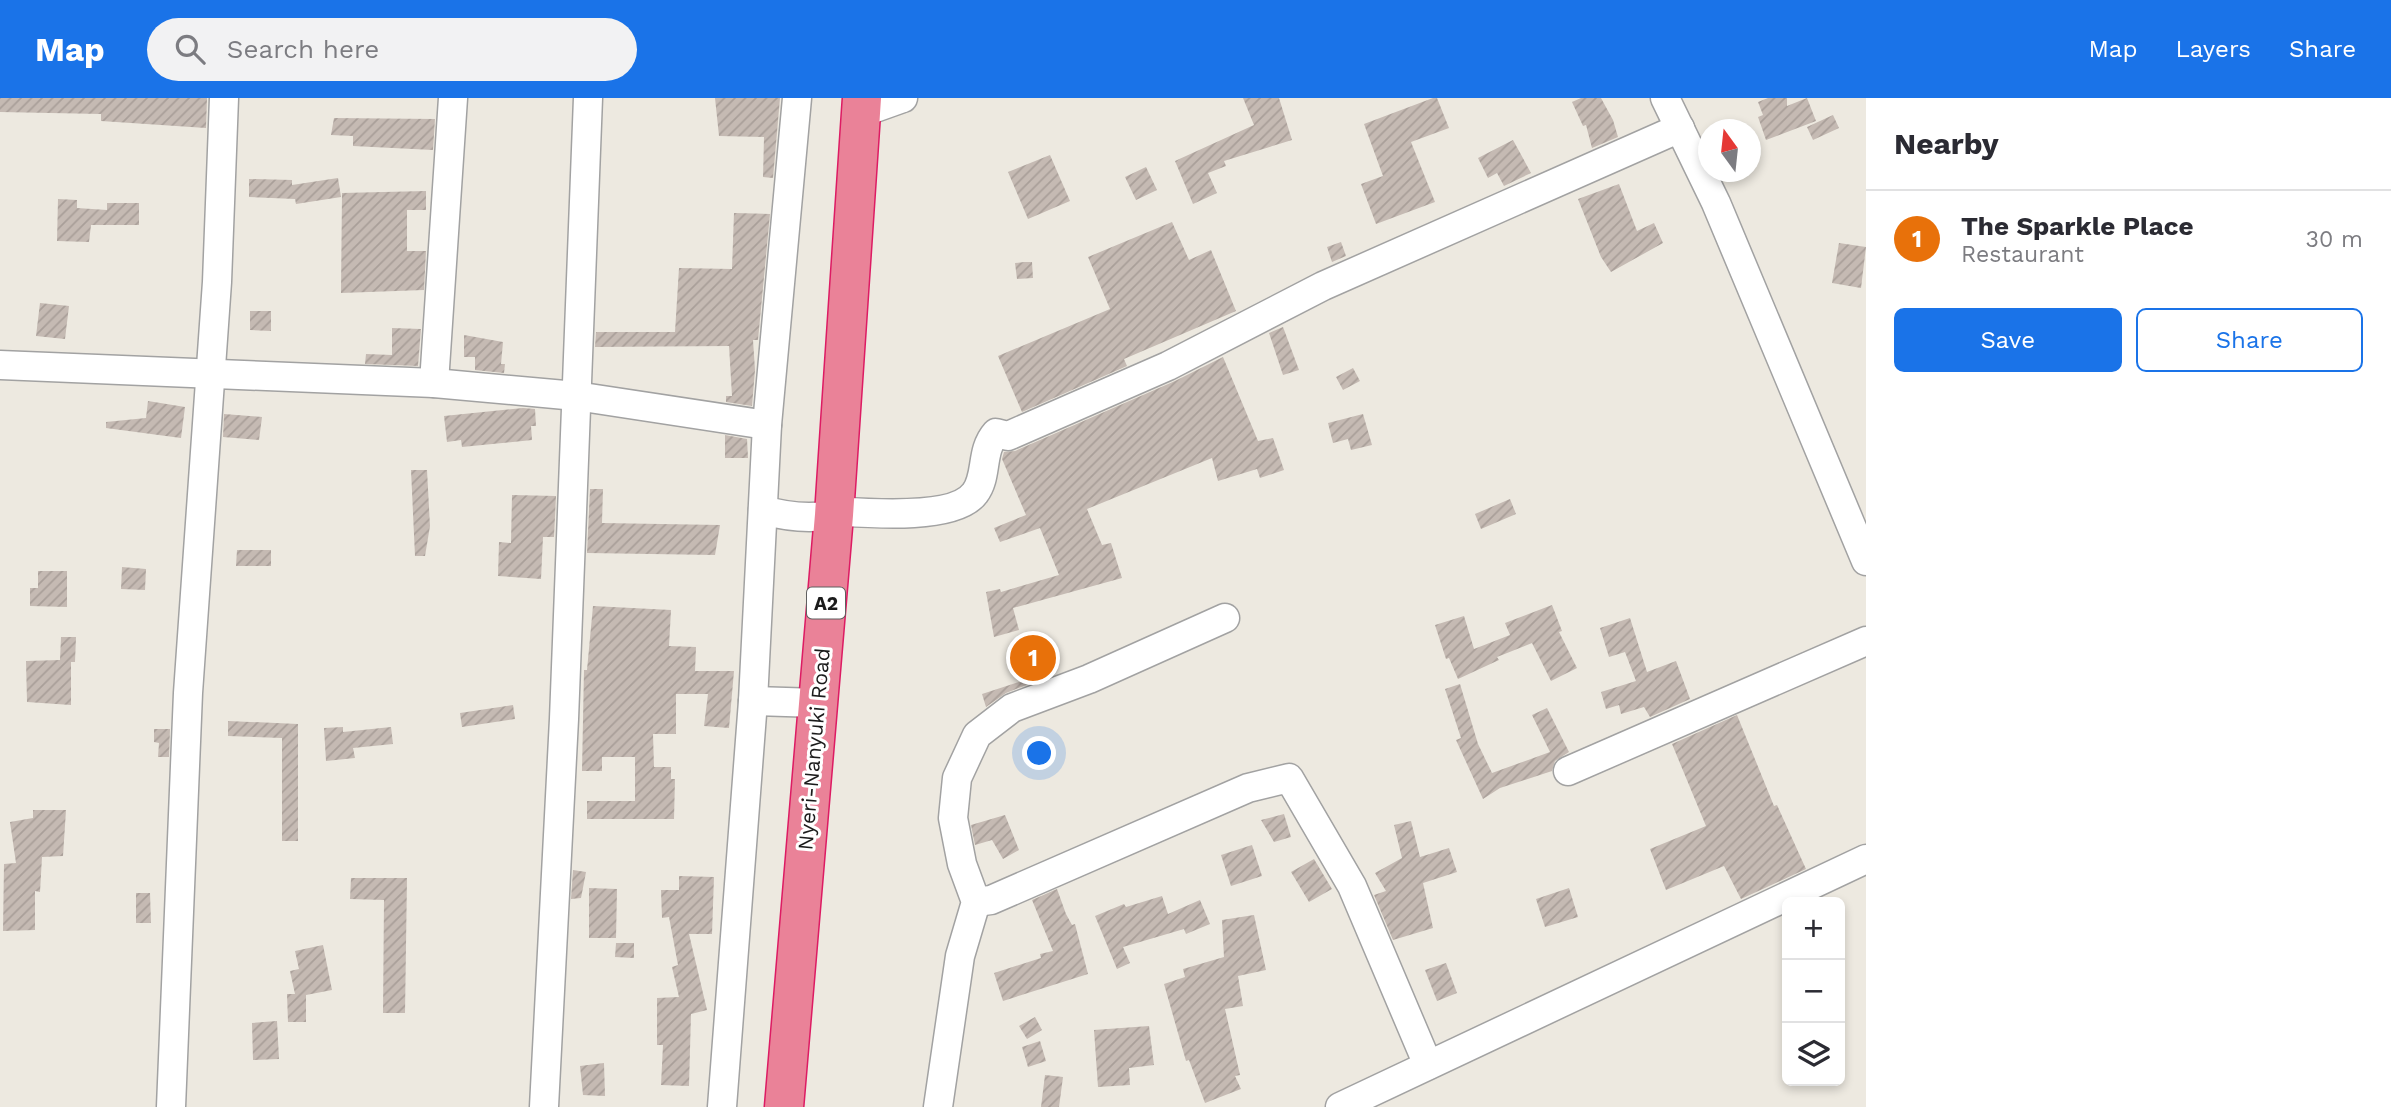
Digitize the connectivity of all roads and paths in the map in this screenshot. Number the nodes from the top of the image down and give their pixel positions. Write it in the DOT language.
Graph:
graph roads {
  1 [pos="224,98"];
  2 [pos="453,98"];
  3 [pos="588,98"];
  4 [pos="797,98"];
  5 [pos="903,98"];
  6 [pos="1665,98"];
  7 [pos="862,106"];
  8 [pos="1680,128"];
  9 [pos="0,365"];
  10 [pos="210,374"];
  11 [pos="434,383"];
  12 [pos="576,396"];
  13 [pos="766,425"];
  14 [pos="762,510"];
  15 [pos="838,513"];
  16 [pos="1866,561"];
  17 [pos="1225,618"];
  18 [pos="1866,641"];
  19 [pos="753,701"];
  20 [pos="818,703"];
  21 [pos="1567,771"];
  22 [pos="1866,859"];
  23 [pos="976,902"];
  24 [pos="1429,1065"];
  25 [pos="171,1107"];
  26 [pos="544,1107"];
  27 [pos="722,1107"];
  28 [pos="784,1107"];
  29 [pos="938,1107"];
  30 [pos="1340,1107"];
  1 -- 10 [label="street"];
  2 -- 11 [label="street"];
  3 -- 12 [label="street"];
  4 -- 13 [label="street"];
  5 -- 7 [label="street"];
  6 -- 8 [label="street"];
  7 -- 15 [label="highway, Nyeri-Nanyuki Road / A2"];
  8 -- 15 [label="street"];
  8 -- 16 [label="street"];
  9 -- 10 [label="street"];
  10 -- 11 [label="street"];
  10 -- 25 [label="street"];
  11 -- 12 [label="street"];
  12 -- 13 [label="street"];
  12 -- 26 [label="street"];
  13 -- 14 [label="street"];
  14 -- 15 [label="street"];
  14 -- 19 [label="street"];
  15 -- 20 [label="highway, Nyeri-Nanyuki Road / A2"];
  17 -- 23 [label="street"];
  18 -- 21 [label="street"];
  19 -- 20 [label="street"];
  19 -- 27 [label="street"];
  20 -- 28 [label="highway, Nyeri-Nanyuki Road / A2"];
  22 -- 24 [label="street"];
  23 -- 24 [label="street"];
  23 -- 29 [label="street"];
  24 -- 30 [label="street"];
}
